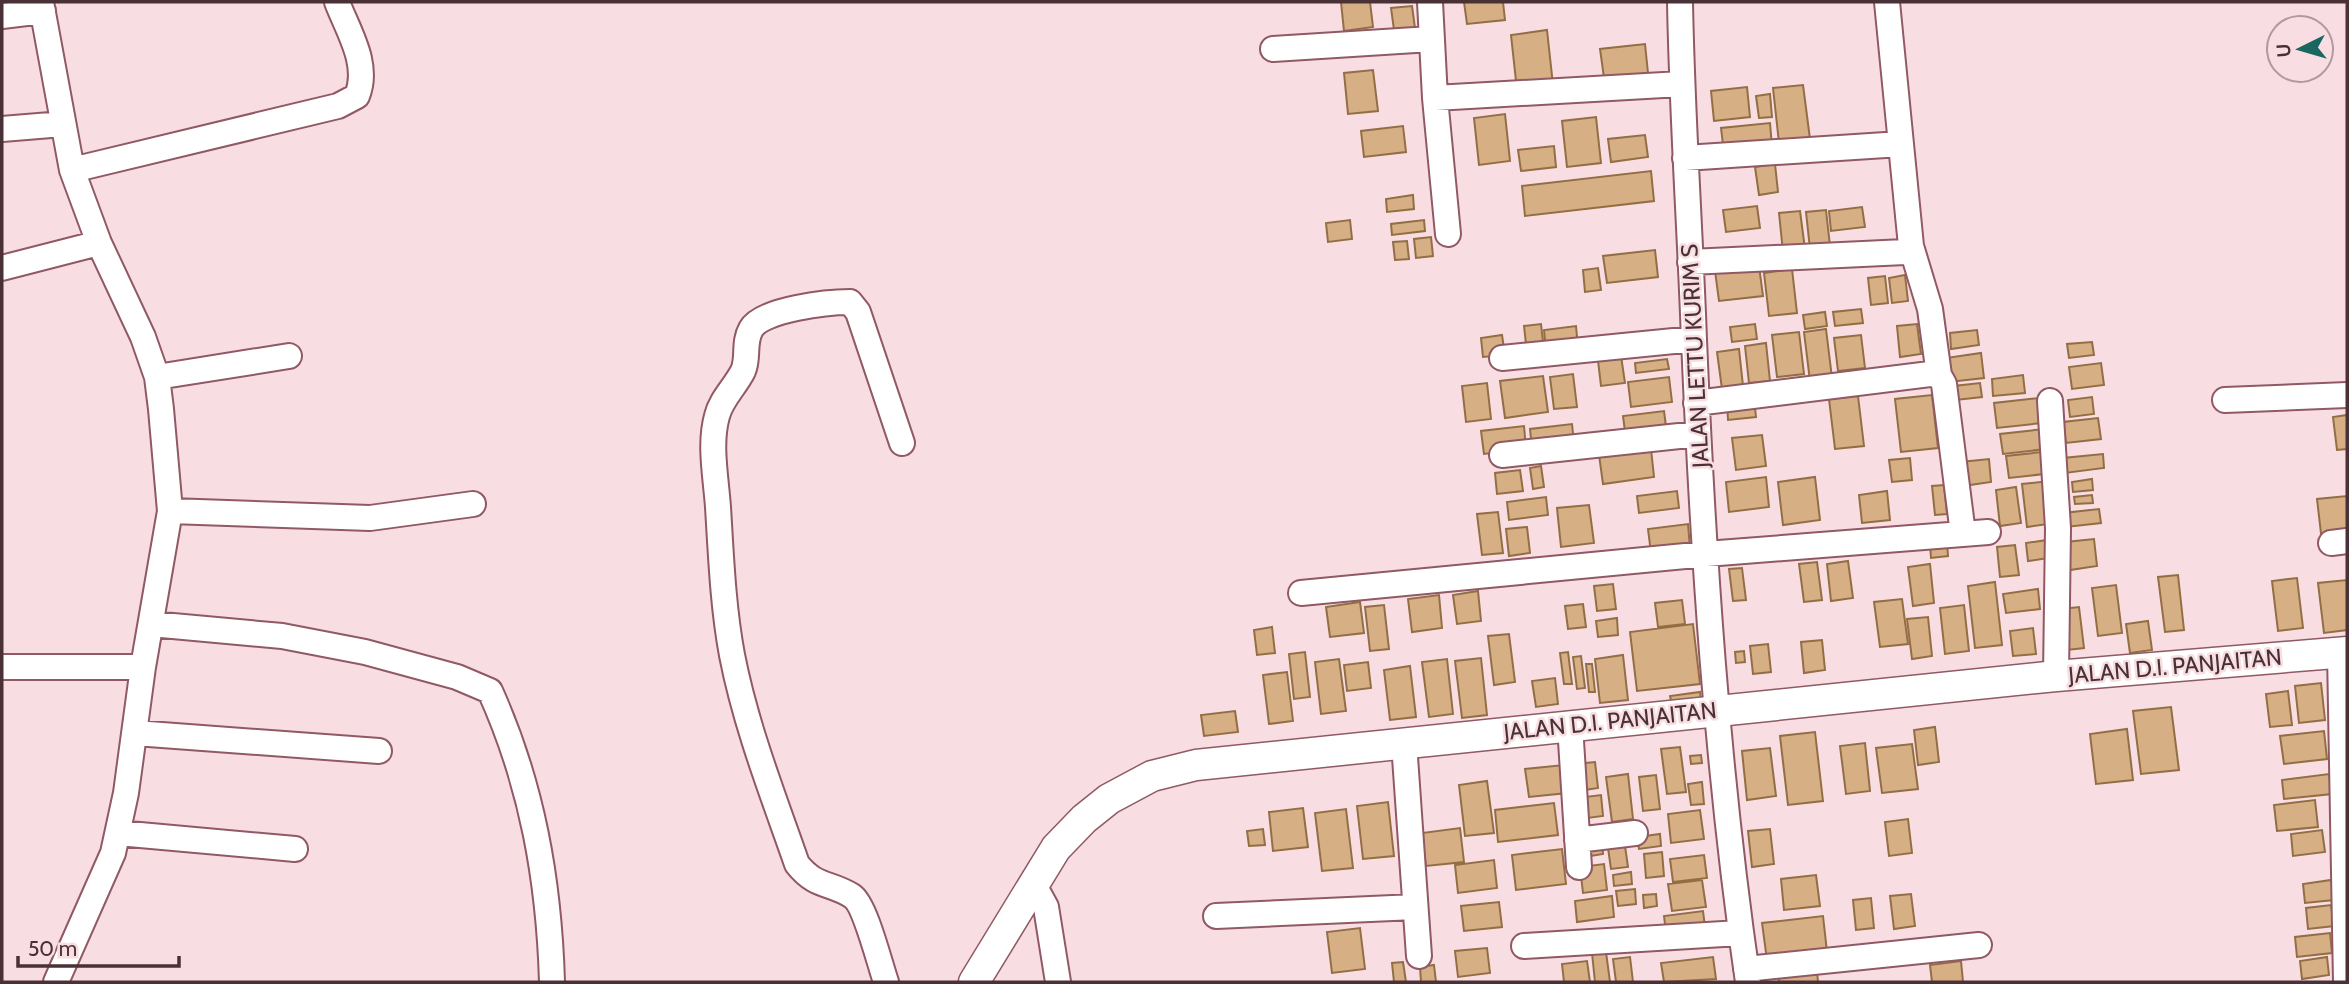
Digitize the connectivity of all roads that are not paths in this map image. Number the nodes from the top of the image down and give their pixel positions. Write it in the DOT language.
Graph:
graph roads {
  1 [pos="337,2"];
  2 [pos="1430,2"];
  3 [pos="1680,2"];
  4 [pos="1887,2"];
  5 [pos="42,6"];
  6 [pos="2,16"];
  7 [pos="1431,39"];
  8 [pos="1273,49"];
  9 [pos="1681,84"];
  10 [pos="1435,98"];
  11 [pos="63,124"];
  12 [pos="2,129"];
  13 [pos="1901,144"];
  14 [pos="1685,158"];
  15 [pos="72,170"];
  16 [pos="1448,234"];
  17 [pos="99,243"];
  18 [pos="1911,246"];
  19 [pos="1690,262"];
  20 [pos="2,268"];
  21 [pos="1694,339"];
  22 [pos="289,356"];
  23 [pos="1502,358"];
  24 [pos="1940,375"];
  25 [pos="157,377"];
  26 [pos="2347,395"];
  27 [pos="2225,400"];
  28 [pos="2050,401"];
  29 [pos="1696,403"];
  30 [pos="1698,434"];
  31 [pos="902,443"];
  32 [pos="1502,455"];
  33 [pos="473,504"];
  34 [pos="170,511"];
  35 [pos="1989,532"];
  36 [pos="1963,534"];
  37 [pos="1706,554"];
  38 [pos="1301,593"];
  39 [pos="150,624"];
  40 [pos="2344,653"];
  41 [pos="2,667"];
  42 [pos="143,667"];
  43 [pos="2056,676"];
  44 [pos="1716,709"];
  45 [pos="1570,725"];
  46 [pos="135,733"];
  47 [pos="1404,743"];
  48 [pos="379,751"];
  49 [pos="118,833"];
  50 [pos="1634,833"];
  51 [pos="1577,839"];
  52 [pos="295,849"];
  53 [pos="1579,867"];
  54 [pos="1034,884"];
  55 [pos="1415,907"];
  56 [pos="1216,916"];
  57 [pos="1740,933"];
  58 [pos="2346,941"];
  59 [pos="1979,945"];
  60 [pos="1524,946"];
  61 [pos="1419,956"];
  62 [pos="1747,976"];
  63 [pos="56,982"];
  64 [pos="552,982"];
  65 [pos="886,982"];
  66 [pos="974,982"];
  67 [pos="1058,982"];
  68 [pos="2346,982"];
  1 -- 15 [label="street"];
  2 -- 7 [label="street"];
  3 -- 9 [label="street, JALAN LETTU KURIM S"];
  4 -- 13 [label="street"];
  5 -- 6 [label="street"];
  5 -- 11 [label="street"];
  7 -- 8 [label="street"];
  7 -- 10 [label="street"];
  9 -- 10 [label="street"];
  9 -- 14 [label="street, JALAN LETTU KURIM S"];
  10 -- 16 [label="street"];
  11 -- 12 [label="street"];
  11 -- 15 [label="street"];
  13 -- 14 [label="street"];
  13 -- 18 [label="street"];
  14 -- 19 [label="street, JALAN LETTU KURIM S"];
  15 -- 17 [label="street"];
  17 -- 20 [label="street"];
  17 -- 25 [label="street"];
  18 -- 19 [label="street"];
  18 -- 24 [label="street"];
  19 -- 21 [label="street, JALAN LETTU KURIM S"];
  21 -- 23 [label="street"];
  21 -- 29 [label="street, JALAN LETTU KURIM S"];
  22 -- 25 [label="street"];
  24 -- 29 [label="street"];
  24 -- 36 [label="street"];
  25 -- 34 [label="street"];
  26 -- 27 [label="street"];
  28 -- 43 [label="street"];
  29 -- 30 [label="street, JALAN LETTU KURIM S"];
  30 -- 32 [label="street"];
  30 -- 37 [label="street, JALAN LETTU KURIM S"];
  31 -- 65 [label="street"];
  33 -- 34 [label="street"];
  34 -- 39 [label="street"];
  35 -- 36 [label="street"];
  36 -- 37 [label="street"];
  37 -- 38 [label="street"];
  37 -- 44 [label="street, JALAN LETTU KURIM S"];
  39 -- 42 [label="street"];
  39 -- 64 [label="street"];
  40 -- 43 [label="main road, JALAN D.I. PANJAITAN"];
  40 -- 58 [label="street"];
  41 -- 42 [label="street"];
  42 -- 46 [label="street"];
  43 -- 44 [label="main road, JALAN D.I. PANJAITAN"];
  44 -- 45 [label="main road, JALAN D.I. PANJAITAN"];
  44 -- 57 [label="street, JALAN LETTU KURIM S"];
  45 -- 47 [label="main road, JALAN D.I. PANJAITAN"];
  45 -- 51 [label="street"];
  46 -- 48 [label="street"];
  46 -- 49 [label="street"];
  47 -- 54 [label="main road, JALAN D.I. PANJAITAN"];
  47 -- 55 [label="street"];
  49 -- 52 [label="street"];
  49 -- 63 [label="street"];
  50 -- 51 [label="street"];
  51 -- 53 [label="street"];
  54 -- 66 [label="main road, JALAN D.I. PANJAITAN"];
  54 -- 67 [label="street"];
  55 -- 56 [label="street"];
  55 -- 61 [label="street"];
  57 -- 60 [label="street"];
  57 -- 62 [label="street, JALAN LETTU KURIM S"];
  58 -- 68 [label="street"];
  59 -- 62 [label="street"];
}
